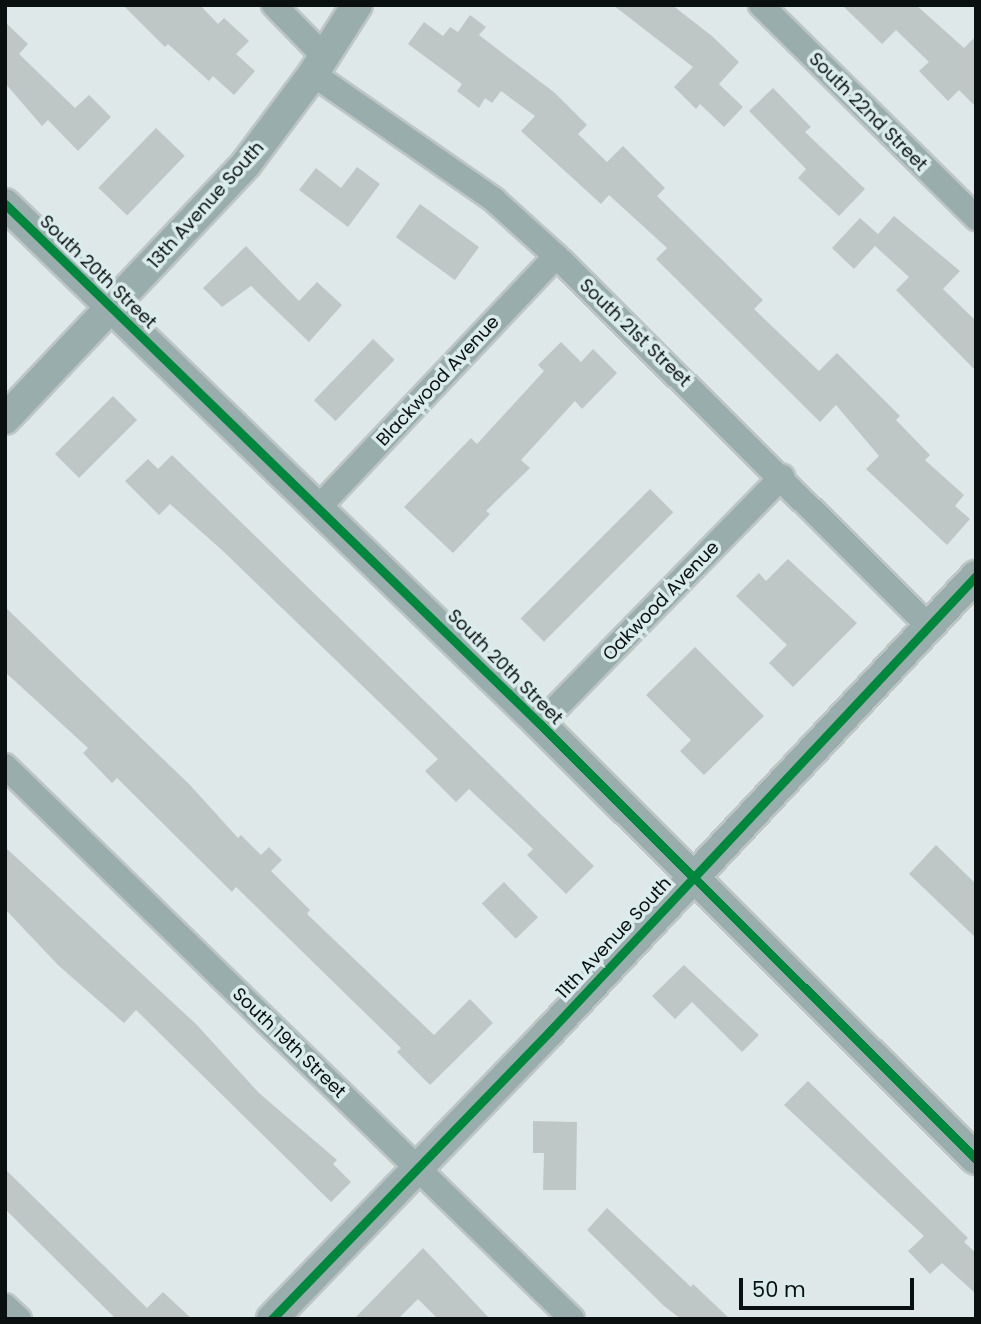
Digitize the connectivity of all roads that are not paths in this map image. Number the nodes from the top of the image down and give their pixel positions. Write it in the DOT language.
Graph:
graph roads {
  1 [pos="274,5"];
  2 [pos="357,5"];
  3 [pos="761,5"];
  4 [pos="319,65"];
  5 [pos="5,204"];
  6 [pos="976,218"];
  7 [pos="556,256"];
  8 [pos="113,308"];
  9 [pos="5,419"];
  10 [pos="782,477"];
  11 [pos="319,507"];
  12 [pos="976,576"];
  13 [pos="928,625"];
  14 [pos="540,724"];
  15 [pos="5,766"];
  16 [pos="691,878"];
  17 [pos="976,1159"];
  18 [pos="418,1168"];
  19 [pos="5,1306"];
  20 [pos="19,1319"];
  21 [pos="272,1319"];
  22 [pos="572,1319"];
  1 -- 4 [label="street, South 21st Street"];
  2 -- 4 [label="street, 13th Avenue South"];
  3 -- 6 [label="street, South 22nd Street"];
  4 -- 7 [label="street, South 21st Street"];
  4 -- 8 [label="street, 13th Avenue South"];
  5 -- 8 [label="street, South 20th Street"];
  7 -- 10 [label="street, South 21st Street"];
  7 -- 11 [label="street, Blackwood Avenue"];
  8 -- 9 [label="street, 13th Avenue South"];
  8 -- 11 [label="street, South 20th Street"];
  10 -- 13 [label="street, South 21st Street"];
  10 -- 14 [label="street, Oakwood Avenue"];
  11 -- 14 [label="street, South 20th Street"];
  12 -- 13 [label="street, 11th Avenue South"];
  13 -- 16 [label="street, 11th Avenue South"];
  14 -- 16 [label="street, South 20th Street"];
  15 -- 18 [label="street, South 19th Street"];
  16 -- 17 [label="street, South 20th Street"];
  16 -- 18 [label="street, 11th Avenue South"];
  18 -- 21 [label="street, 11th Avenue South"];
  18 -- 22 [label="street, South 19th Street"];
  19 -- 20 [label="street"];
}
